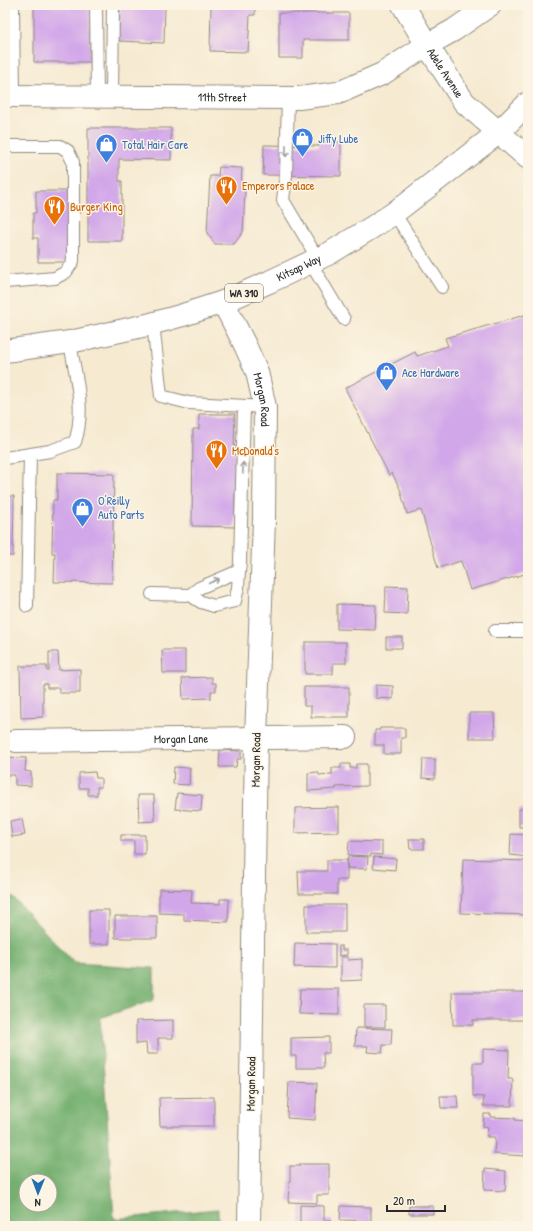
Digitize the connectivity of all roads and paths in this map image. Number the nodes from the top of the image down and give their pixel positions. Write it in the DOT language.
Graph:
graph roads {
  1 [pos="13,5"];
  2 [pos="96,5"];
  3 [pos="113,5"];
  4 [pos="403,5"];
  5 [pos="490,5"];
  6 [pos="427,45"];
  7 [pos="9,96"];
  8 [pos="104,97"];
  9 [pos="288,98"];
  10 [pos="528,103"];
  11 [pos="498,133"];
  12 [pos="5,146"];
  13 [pos="528,158"];
  14 [pos="394,213"];
  15 [pos="314,260"];
  16 [pos="5,282"];
  17 [pos="442,287"];
  18 [pos="223,302"];
  19 [pos="344,319"];
  20 [pos="153,324"];
  21 [pos="70,342"];
  22 [pos="5,351"];
  23 [pos="254,406"];
  24 [pos="30,454"];
  25 [pos="5,458"];
  26 [pos="239,571"];
  27 [pos="152,594"];
  28 [pos="190,596"];
  29 [pos="27,606"];
  30 [pos="495,631"];
  31 [pos="528,631"];
  32 [pos="345,737"];
  33 [pos="256,738"];
  34 [pos="16,741"];
  35 [pos="249,1226"];
  1 -- 7 [label="lane"];
  2 -- 8 [label="lane"];
  3 -- 8 [label="lane"];
  4 -- 6 [label="street, Adele Avenue"];
  5 -- 6 [label="street, 11th Street"];
  6 -- 9 [label="street, 11th Street"];
  6 -- 11 [label="street, Adele Avenue"];
  7 -- 8 [label="street, 11th Street"];
  8 -- 9 [label="street, 11th Street"];
  9 -- 15 [label="lane, one-way"];
  10 -- 11 [label="street, Kitsap Way / WA 310"];
  11 -- 13 [label="street, Adele Avenue"];
  11 -- 14 [label="street, Kitsap Way / WA 310"];
  12 -- 16 [label="lane"];
  14 -- 15 [label="street, Kitsap Way / WA 310"];
  14 -- 17 [label="lane"];
  15 -- 18 [label="street, Kitsap Way / WA 310"];
  15 -- 19 [label="lane"];
  18 -- 20 [label="street, Kitsap Way / WA 310"];
  18 -- 23 [label="street, Morgan Road"];
  20 -- 21 [label="street, Kitsap Way / WA 310"];
  20 -- 23 [label="lane"];
  21 -- 22 [label="street, Kitsap Way / WA 310"];
  21 -- 24 [label="lane"];
  26 -- 23 [label="lane, one-way"];
  23 -- 33 [label="street, Morgan Road"];
  24 -- 25 [label="lane"];
  24 -- 29 [label="lane"];
  28 -- 26 [label="lane, one-way"];
  26 -- 28 [label="lane"];
  27 -- 28 [label="lane"];
  30 -- 31 [label="lane"];
  32 -- 33 [label="street, Morgan Lane"];
  33 -- 34 [label="street, Morgan Lane"];
  33 -- 35 [label="street, Morgan Road"];
}
